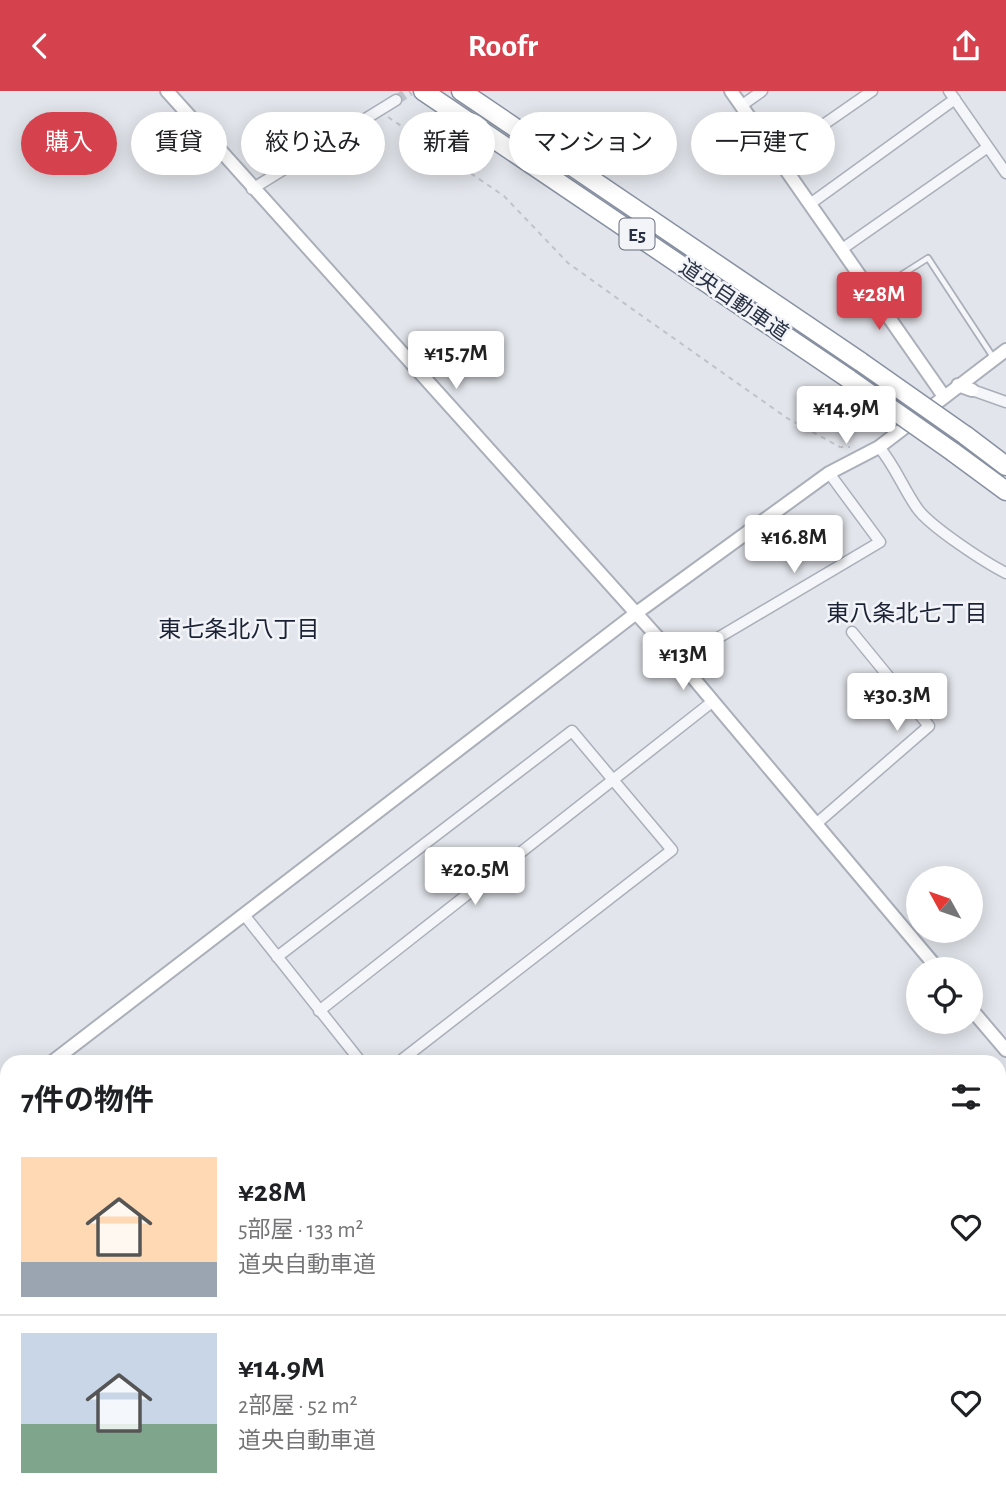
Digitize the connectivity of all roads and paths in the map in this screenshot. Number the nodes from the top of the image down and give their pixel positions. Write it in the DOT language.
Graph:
graph roads {
  1 [pos="167,91"];
  2 [pos="423,91"];
  3 [pos="461,91"];
  4 [pos="731,91"];
  5 [pos="762,91"];
  6 [pos="872,91"];
  7 [pos="952,95"];
  8 [pos="396,100"];
  9 [pos="741,106"];
  10 [pos="377,110"];
  11 [pos="745,112"];
  12 [pos="835,117"];
  13 [pos="988,147"];
  14 [pos="1006,173"];
  15 [pos="790,175"];
  16 [pos="252,190"];
  17 [pos="810,204"];
  18 [pos="842,249"];
  19 [pos="873,294"];
  20 [pos="1006,350"];
  21 [pos="994,359"];
  22 [pos="958,385"];
  23 [pos="972,390"];
  24 [pos="943,395"];
  25 [pos="1006,402"];
  26 [pos="853,447"];
  27 [pos="879,447"];
  28 [pos="1006,466"];
  29 [pos="829,474"];
  30 [pos="1006,491"];
  31 [pos="1006,573"];
  32 [pos="635,614"];
  33 [pos="852,632"];
  34 [pos="679,661"];
  35 [pos="712,702"];
  36 [pos="612,779"];
  37 [pos="816,824"];
  38 [pos="245,916"];
  39 [pos="278,957"];
  40 [pos="928,957"];
  41 [pos="319,1011"];
  42 [pos="983,1023"];
  43 [pos="1006,1050"];
  44 [pos="61,1055"];
  45 [pos="356,1055"];
  46 [pos="408,1055"];
  1 -- 16 [label="street"];
  2 -- 30 [label="highway, 道央自動車道 / E5, bridge"];
  3 -- 28 [label="highway, 道央自動車道 / E5, bridge"];
  4 -- 9 [label="street"];
  5 -- 9 [label="street"];
  6 -- 12 [label="street"];
  7 -- 13 [label="street"];
  7 -- 17 [label="street"];
  8 -- 10 [label="street"];
  9 -- 11 [label="street"];
  10 -- 16 [label="street"];
  10 -- 26 [label="path"];
  13 -- 14 [label="street"];
  13 -- 18 [label="street"];
  15 -- 17 [label="street"];
  16 -- 32 [label="street"];
  17 -- 18 [label="street"];
  18 -- 19 [label="street"];
  19 -- 21 [label="lane"];
  19 -- 24 [label="street"];
  20 -- 21 [label="street"];
  21 -- 22 [label="street"];
  22 -- 23 [label="street"];
  22 -- 24 [label="street"];
  23 -- 25 [label="street"];
  24 -- 27 [label="street"];
  27 -- 29 [label="street"];
  27 -- 31 [label="street"];
  29 -- 32 [label="street"];
  29 -- 34 [label="street"];
  32 -- 34 [label="street"];
  32 -- 38 [label="street"];
  33 -- 37 [label="street"];
  34 -- 35 [label="street"];
  35 -- 36 [label="street"];
  35 -- 37 [label="street"];
  36 -- 39 [label="street"];
  36 -- 41 [label="street"];
  36 -- 46 [label="street"];
  37 -- 40 [label="street"];
  38 -- 39 [label="street"];
  38 -- 44 [label="street"];
  39 -- 41 [label="street"];
  41 -- 45 [label="street"];
  42 -- 43 [label="street"];
}
